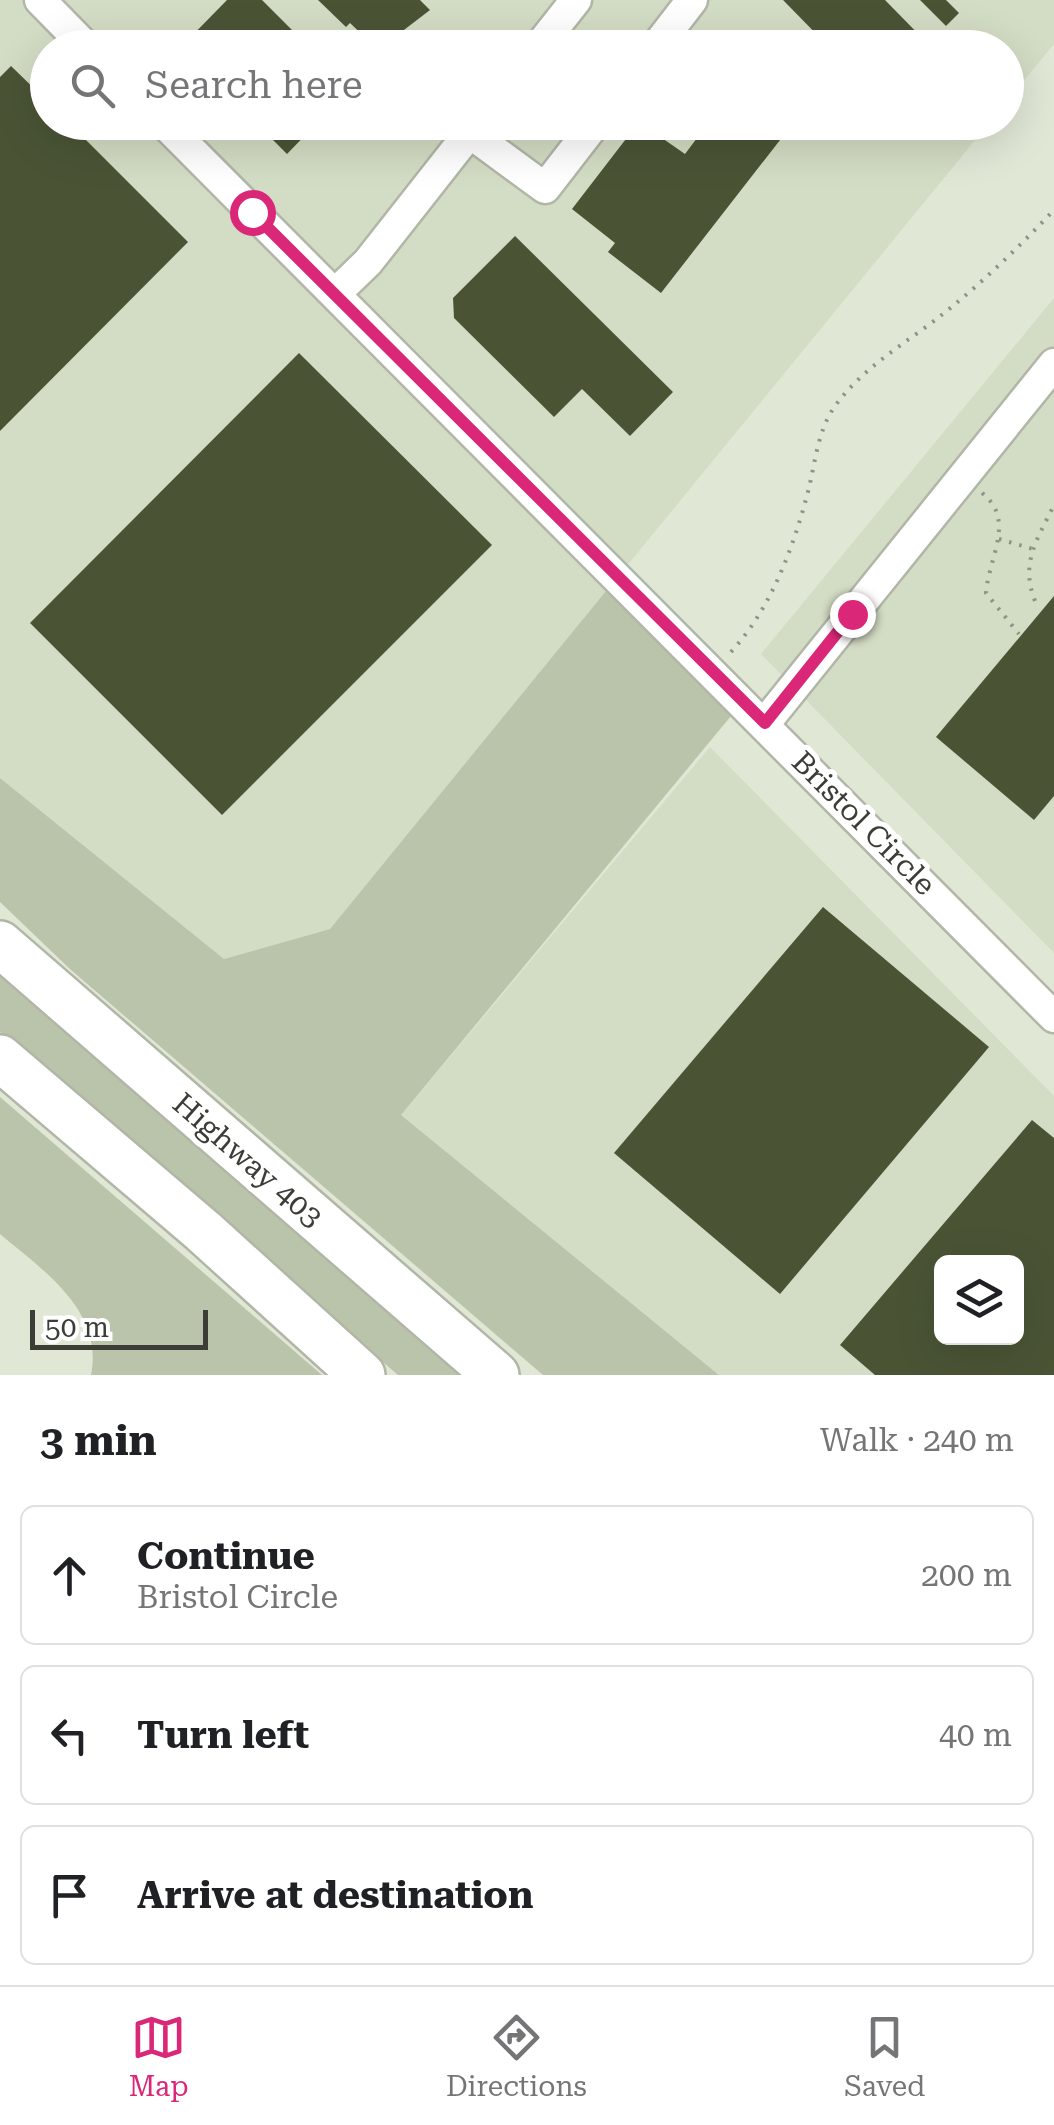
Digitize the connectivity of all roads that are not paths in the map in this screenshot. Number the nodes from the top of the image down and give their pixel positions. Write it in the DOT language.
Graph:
graph roads {
  1 [pos="576,0"];
  2 [pos="692,0"];
  3 [pos="46,2"];
  4 [pos="71,30"];
  5 [pos="552,30"];
  6 [pos="669,30"];
  7 [pos="180,140"];
  8 [pos="465,140"];
  9 [pos="488,140"];
  10 [pos="582,140"];
  11 [pos="336,293"];
  12 [pos="1054,364"];
  13 [pos="765,723"];
  14 [pos="0,944"];
  15 [pos="1054,1016"];
  16 [pos="0,1058"];
  17 [pos="362,1375"];
  18 [pos="496,1375"];
  1 -- 5 [label="street"];
  2 -- 6 [label="street"];
  3 -- 4 [label="street"];
  7 -- 11 [label="street, Bristol Circle"];
  8 -- 11 [label="street"];
  9 -- 10 [label="street"];
  11 -- 13 [label="street, Bristol Circle"];
  12 -- 13 [label="street"];
  13 -- 15 [label="street, Bristol Circle"];
  14 -- 18 [label="highway, Highway 403"];
  16 -- 17 [label="highway"];
}
